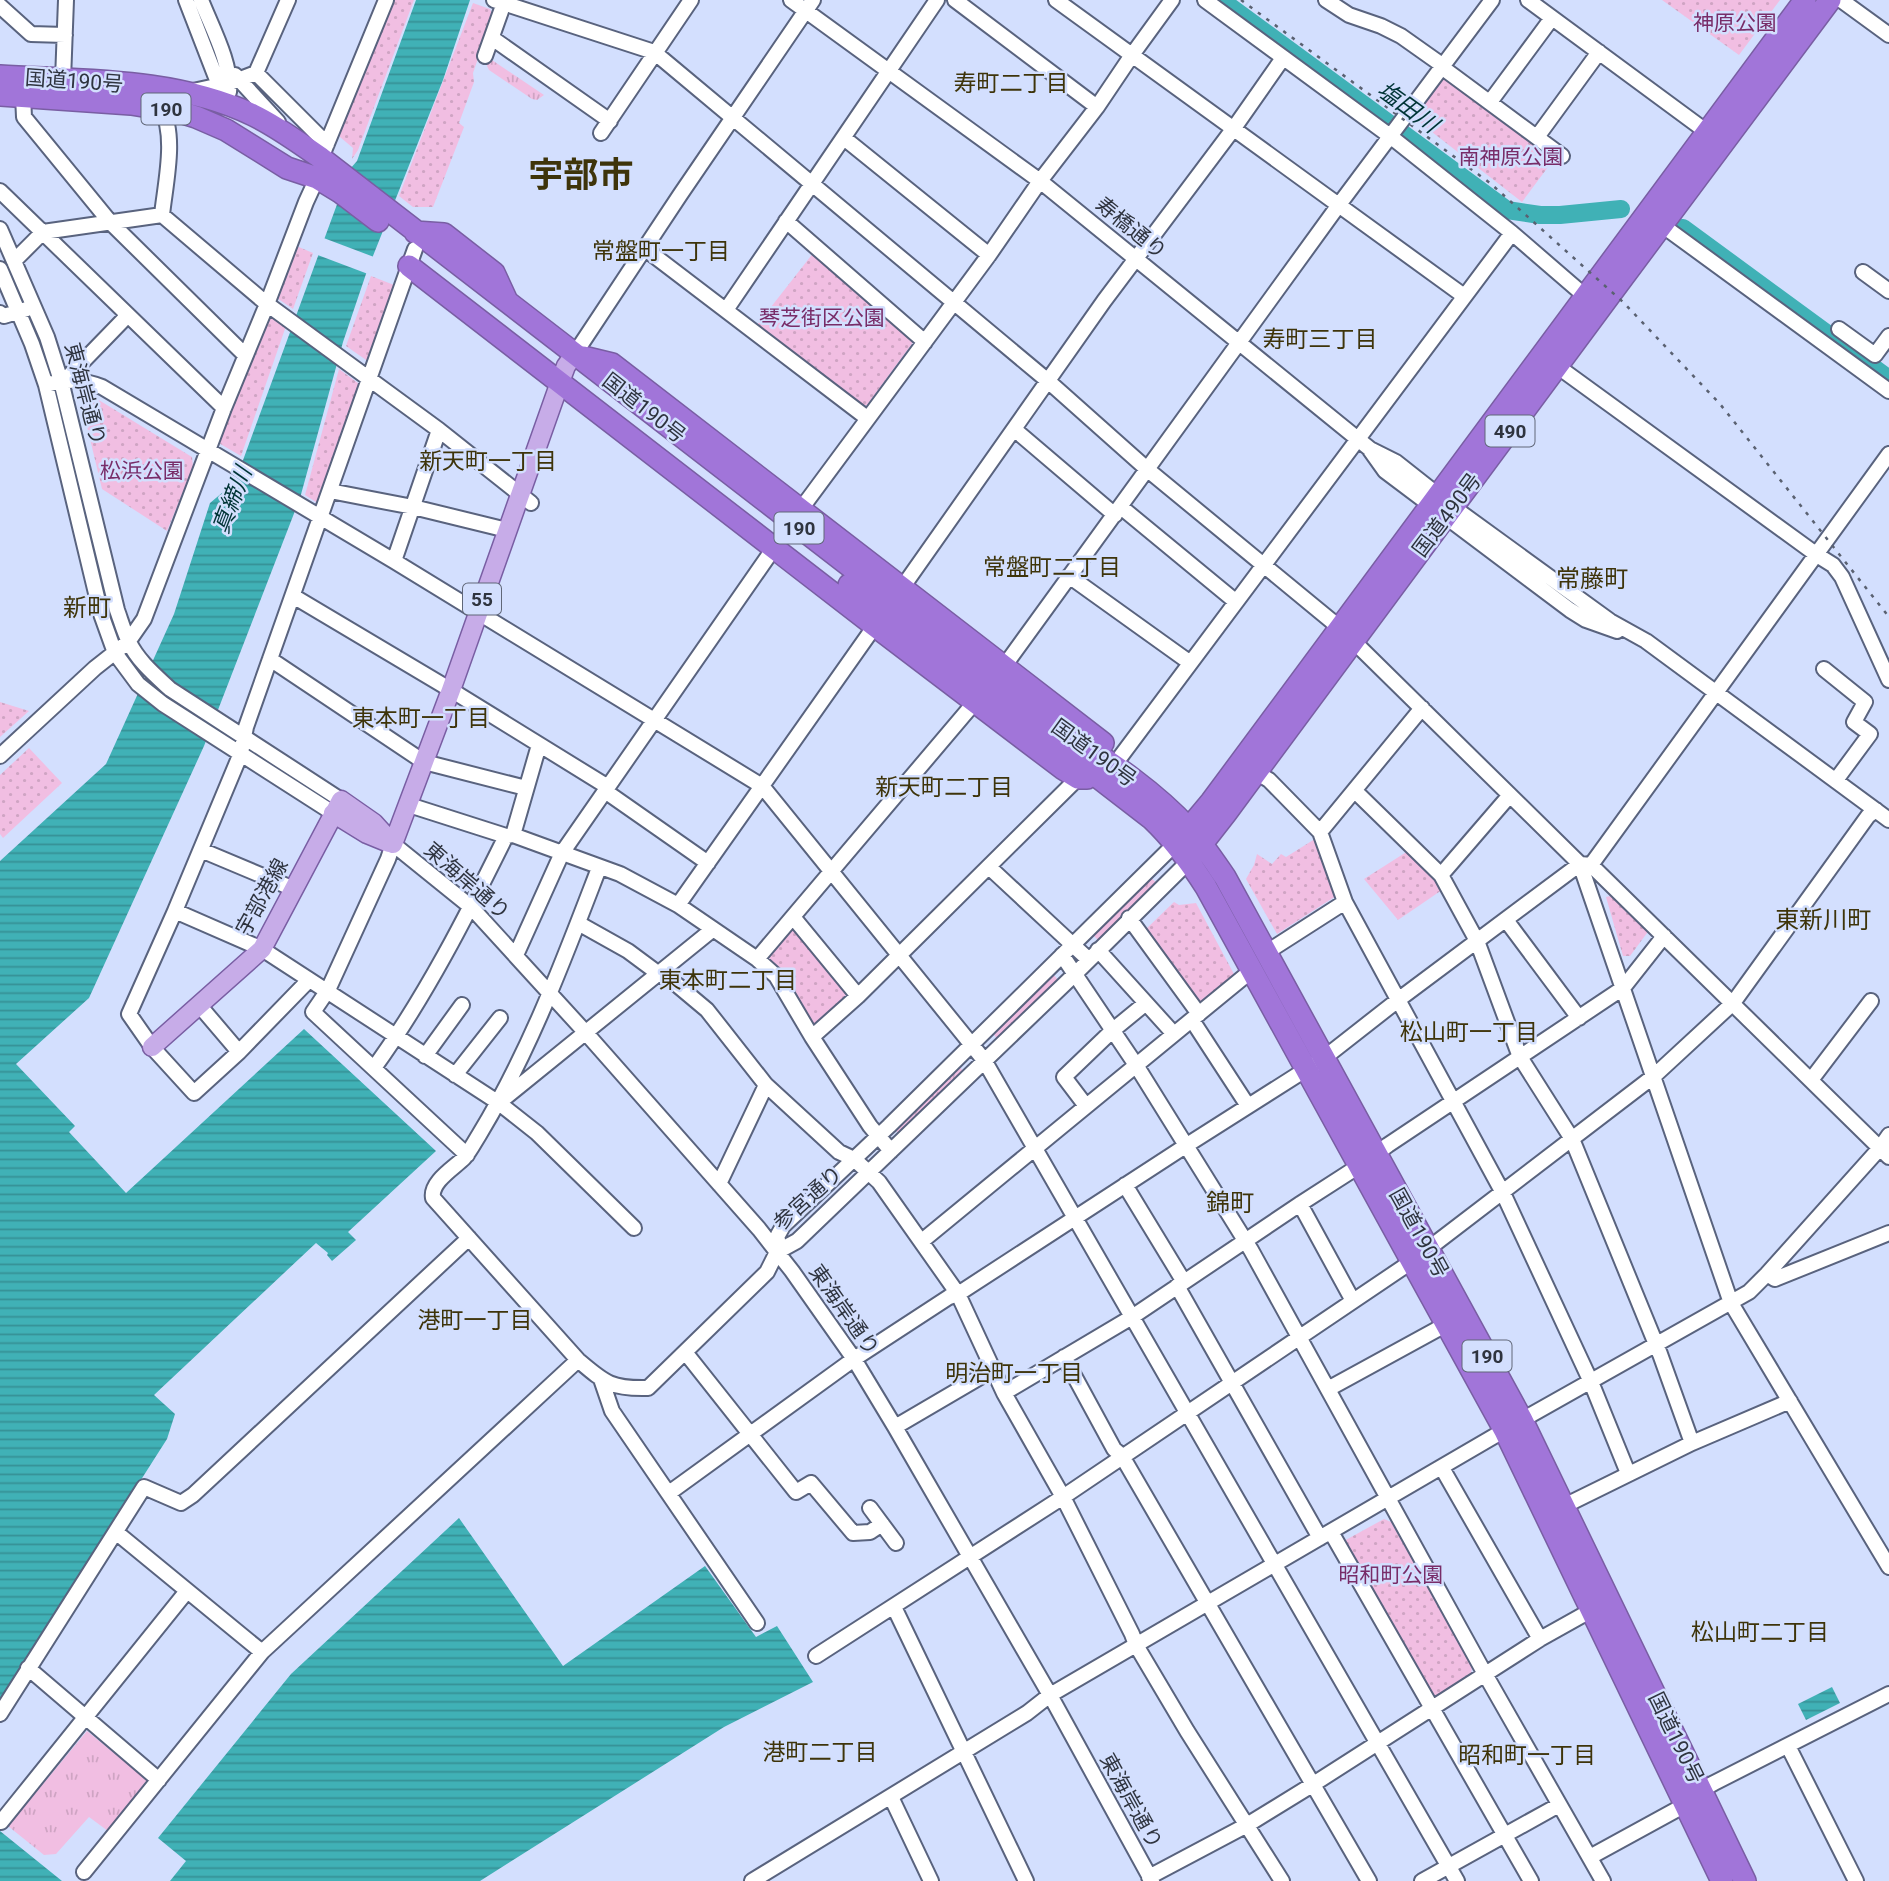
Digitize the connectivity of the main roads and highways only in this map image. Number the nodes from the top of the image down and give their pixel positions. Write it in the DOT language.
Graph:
graph roads {
  1 [pos="1805,0"];
  2 [pos="1830,0"];
  3 [pos="0,76"];
  4 [pos="229,88"];
  5 [pos="0,94"];
  6 [pos="180,101"];
  7 [pos="322,160"];
  8 [pos="1654,219"];
  9 [pos="413,249"];
  10 [pos="567,368"];
  11 [pos="1442,506"];
  12 [pos="788,528"];
  13 [pos="889,606"];
  14 [pos="1347,634"];
  15 [pos="990,684"];
  16 [pos="1100,767"];
  17 [pos="1189,844"];
  18 [pos="152,1047"];
  19 [pos="1368,1160"];
  20 [pos="1513,1426"];
  21 [pos="1600,1605"];
  22 [pos="1723,1881"];
  23 [pos="1745,1881"];
  1 -- 8 [label="highway, 国道490号 / 490"];
  2 -- 8 [label="highway, 国道490号 / 490"];
  3 -- 6 [label="highway, 国道190号 / 190"];
  4 -- 6 [label="highway"];
  4 -- 7 [label="highway, 国道190号 / 190"];
  4 -- 7 [label="highway"];
  5 -- 6 [label="highway, 国道190号 / 190"];
  6 -- 7 [label="highway, 国道190号 / 190"];
  7 -- 9 [label="highway, 国道190号 / 190"];
  8 -- 11 [label="highway, 国道490号 / 490"];
  8 -- 11 [label="highway, 国道490号 / 490"];
  9 -- 10 [label="highway, 国道190号 / 190"];
  9 -- 10 [label="highway, 国道190号 / 190"];
  10 -- 12 [label="highway, 国道190号 / 190"];
  10 -- 12 [label="highway"];
  10 -- 18 [label="main road, 宇部港線 / 55"];
  11 -- 14 [label="highway, 国道490号 / 490"];
  12 -- 13 [label="highway, 国道190号 / 190"];
  12 -- 13 [label="highway"];
  13 -- 15 [label="highway, 国道190号 / 190"];
  13 -- 15 [label="highway"];
  14 -- 17 [label="highway, 国道490号 / 490"];
  14 -- 17 [label="highway, 国道490号 / 490"];
  15 -- 16 [label="highway, 国道190号 / 190"];
  15 -- 16 [label="highway"];
  16 -- 17 [label="highway, 国道190号 / 190"];
  17 -- 19 [label="highway, 国道190号 / 190"];
  17 -- 19 [label="highway, 国道190号 / 190"];
  19 -- 20 [label="highway, 国道190号 / 190"];
  19 -- 20 [label="highway, 国道190号 / 190"];
  20 -- 21 [label="highway, 国道190号 / 190"];
  20 -- 21 [label="highway, 国道190号 / 190"];
  21 -- 22 [label="highway, 国道190号 / 190"];
  21 -- 23 [label="highway, 国道190号 / 190"];
}
